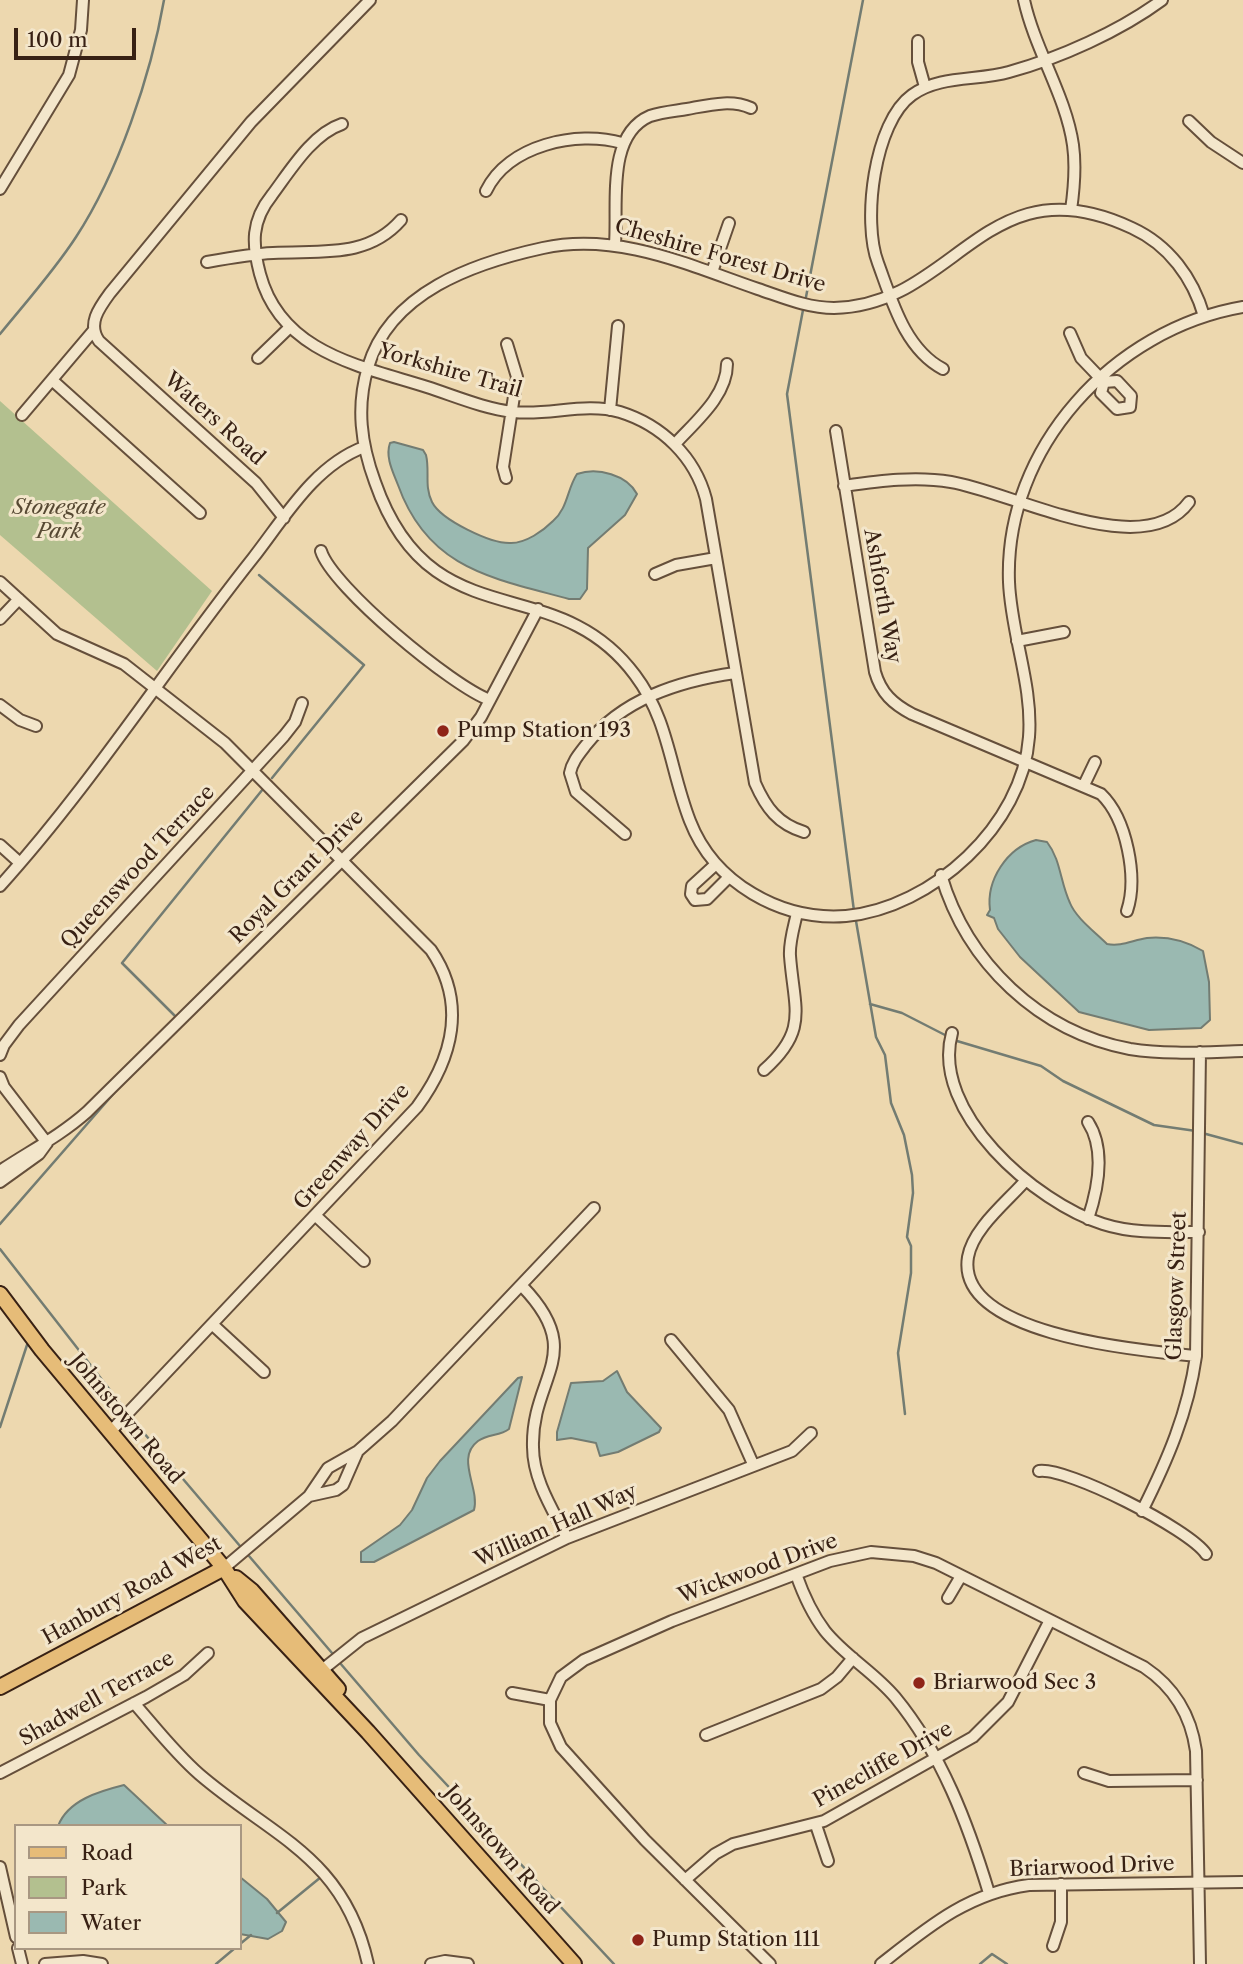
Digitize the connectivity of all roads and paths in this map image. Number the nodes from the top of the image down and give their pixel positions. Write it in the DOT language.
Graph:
graph roads {
  1 [pos="83,0"];
  2 [pos="370,0"];
  3 [pos="1024,0"];
  4 [pos="1162,0"];
  5 [pos="918,41"];
  6 [pos="1042,60"];
  7 [pos="925,87"];
  8 [pos="751,108"];
  9 [pos="1189,121"];
  10 [pos="342,124"];
  11 [pos="622,143"];
  12 [pos="1243,163"];
  13 [pos="0,188"];
  14 [pos="486,191"];
  15 [pos="1071,210"];
  16 [pos="401,220"];
  17 [pos="729,223"];
  18 [pos="615,244"];
  19 [pos="256,254"];
  20 [pos="207,262"];
  21 [pos="712,272"];
  22 [pos="890,296"];
  23 [pos="1243,307"];
  24 [pos="1204,316"];
  25 [pos="618,326"];
  26 [pos="290,327"];
  27 [pos="94,330"];
  28 [pos="1070,333"];
  29 [pos="507,344"];
  30 [pos="258,358"];
  31 [pos="727,364"];
  32 [pos="368,368"];
  33 [pos="943,369"];
  34 [pos="1101,379"];
  35 [pos="52,380"];
  36 [pos="610,410"];
  37 [pos="512,412"];
  38 [pos="22,415"];
  39 [pos="836,431"];
  40 [pos="675,444"];
  41 [pos="364,447"];
  42 [pos="506,478"];
  43 [pos="845,486"];
  44 [pos="1021,500"];
  45 [pos="1189,502"];
  46 [pos="200,513"];
  47 [pos="284,518"];
  48 [pos="321,551"];
  49 [pos="716,558"];
  50 [pos="655,574"];
  51 [pos="0,582"];
  52 [pos="19,599"];
  53 [pos="538,609"];
  54 [pos="0,619"];
  55 [pos="1064,632"];
  56 [pos="1017,641"];
  57 [pos="735,673"];
  58 [pos="155,687"];
  59 [pos="651,698"];
  60 [pos="490,699"];
  61 [pos="302,703"];
  62 [pos="0,705"];
  63 [pos="36,726"];
  64 [pos="1026,761"];
  65 [pos="1095,762"];
  66 [pos="254,769"];
  67 [pos="1083,785"];
  68 [pos="804,832"];
  69 [pos="625,834"];
  70 [pos="0,845"];
  71 [pos="342,859"];
  72 [pos="20,863"];
  73 [pos="716,864"];
  74 [pos="941,876"];
  75 [pos="729,877"];
  76 [pos="0,886"];
  77 [pos="1127,911"];
  78 [pos="797,913"];
  79 [pos="952,1033"];
  80 [pos="1243,1051"];
  81 [pos="1200,1052"];
  82 [pos="0,1055"];
  83 [pos="764,1070"];
  84 [pos="0,1077"];
  85 [pos="1088,1122"];
  86 [pos="47,1143"];
  87 [pos="0,1171"];
  88 [pos="1026,1180"];
  89 [pos="0,1182"];
  90 [pos="594,1208"];
  91 [pos="316,1216"];
  92 [pos="1088,1219"];
  93 [pos="1199,1232"];
  94 [pos="364,1261"];
  95 [pos="522,1286"];
  96 [pos="0,1295"];
  97 [pos="212,1324"];
  98 [pos="671,1340"];
  99 [pos="1196,1356"];
  100 [pos="264,1372"];
  101 [pos="110,1433"];
  102 [pos="811,1433"];
  103 [pos="358,1451"];
  104 [pos="752,1464"];
  105 [pos="1039,1471"];
  106 [pos="309,1496"];
  107 [pos="1142,1511"];
  108 [pos="567,1538"];
  109 [pos="1206,1554"];
  110 [pos="224,1568"];
  111 [pos="796,1574"];
  112 [pos="961,1576"];
  113 [pos="948,1598"];
  114 [pos="1050,1620"];
  115 [pos="208,1653"];
  116 [pos="853,1658"];
  117 [pos="322,1670"];
  118 [pos="0,1686"];
  119 [pos="512,1693"];
  120 [pos="550,1700"];
  121 [pos="134,1703"];
  122 [pos="368,1732"];
  123 [pos="706,1735"];
  124 [pos="935,1759"];
  125 [pos="0,1773"];
  126 [pos="1084,1773"];
  127 [pos="1197,1780"];
  128 [pos="816,1825"];
  129 [pos="828,1861"];
  130 [pos="0,1867"];
  131 [pos="685,1880"];
  132 [pos="1199,1882"];
  133 [pos="1243,1882"];
  134 [pos="1061,1884"];
  135 [pos="989,1893"];
  136 [pos="14,1928"];
  137 [pos="1053,1946"];
  138 [pos="45,1964"];
  139 [pos="102,1964"];
  140 [pos="368,1964"];
  141 [pos="431,1964"];
  142 [pos="468,1964"];
  143 [pos="574,1964"];
  144 [pos="769,1964"];
  145 [pos="881,1964"];
  146 [pos="1200,1964"];
  1 -- 13 [label="street"];
  2 -- 27 [label="street"];
  3 -- 6 [label="street"];
  4 -- 6 [label="street"];
  5 -- 7 [label="street"];
  6 -- 7 [label="street"];
  6 -- 15 [label="street"];
  7 -- 22 [label="street"];
  8 -- 11 [label="street"];
  9 -- 12 [label="street"];
  10 -- 19 [label="street, Yorkshire Trail"];
  11 -- 14 [label="street"];
  11 -- 18 [label="street"];
  15 -- 22 [label="street, Cheshire Forest Drive"];
  15 -- 24 [label="street, Cheshire Forest Drive"];
  16 -- 19 [label="street"];
  17 -- 21 [label="street"];
  18 -- 21 [label="street, Cheshire Forest Drive"];
  18 -- 32 [label="street, Cheshire Forest Drive"];
  19 -- 20 [label="street"];
  19 -- 26 [label="street, Yorkshire Trail"];
  21 -- 22 [label="street, Cheshire Forest Drive"];
  22 -- 33 [label="street"];
  23 -- 24 [label="street, Cheshire Forest Drive"];
  24 -- 34 [label="street, Cheshire Forest Drive"];
  25 -- 36 [label="street"];
  26 -- 30 [label="street"];
  26 -- 32 [label="street, Yorkshire Trail"];
  27 -- 35 [label="street"];
  27 -- 47 [label="street, Waters Road"];
  28 -- 34 [label="street"];
  29 -- 37 [label="street"];
  31 -- 40 [label="street"];
  32 -- 37 [label="street, Yorkshire Trail"];
  32 -- 41 [label="street, Cheshire Forest Drive"];
  34 -- 44 [label="street, Cheshire Forest Drive"];
  35 -- 38 [label="street"];
  35 -- 46 [label="street"];
  36 -- 37 [label="street, Yorkshire Trail"];
  36 -- 40 [label="street, Yorkshire Trail"];
  37 -- 42 [label="street"];
  39 -- 43 [label="street, Ashforth Way"];
  40 -- 49 [label="street, Yorkshire Trail"];
  41 -- 47 [label="street"];
  41 -- 53 [label="street, Cheshire Forest Drive"];
  43 -- 44 [label="street"];
  43 -- 64 [label="street, Ashforth Way"];
  44 -- 45 [label="street"];
  44 -- 56 [label="street, Cheshire Forest Drive"];
  47 -- 58 [label="street"];
  48 -- 60 [label="street"];
  49 -- 50 [label="street"];
  49 -- 57 [label="street, Yorkshire Trail"];
  51 -- 52 [label="street, Greenway Drive"];
  52 -- 54 [label="street"];
  52 -- 58 [label="street, Greenway Drive"];
  53 -- 59 [label="street, Cheshire Forest Drive"];
  53 -- 60 [label="street, Royal Grant Drive"];
  55 -- 56 [label="street"];
  56 -- 64 [label="street, Cheshire Forest Drive"];
  57 -- 59 [label="street"];
  57 -- 68 [label="street, Yorkshire Trail"];
  58 -- 66 [label="street, Greenway Drive"];
  58 -- 72 [label="street"];
  59 -- 69 [label="street"];
  59 -- 73 [label="street, Cheshire Forest Drive"];
  60 -- 71 [label="street, Royal Grant Drive"];
  61 -- 66 [label="street, Queenswood Terrace"];
  62 -- 63 [label="street"];
  64 -- 67 [label="street, Ashforth Way"];
  64 -- 74 [label="street, Cheshire Forest Drive"];
  65 -- 67 [label="street"];
  66 -- 71 [label="street, Greenway Drive"];
  66 -- 82 [label="street, Queenswood Terrace"];
  67 -- 77 [label="street, Ashforth Way"];
  70 -- 72 [label="street"];
  71 -- 86 [label="street, Royal Grant Drive"];
  71 -- 91 [label="street, Greenway Drive"];
  72 -- 76 [label="street"];
  73 -- 75 [label="street, Cheshire Forest Drive"];
  73 -- 75 [label="street"];
  74 -- 78 [label="street, Cheshire Forest Drive"];
  74 -- 81 [label="street"];
  75 -- 78 [label="street, Cheshire Forest Drive"];
  78 -- 83 [label="street"];
  79 -- 88 [label="street"];
  80 -- 81 [label="street"];
  81 -- 93 [label="street, Glasgow Street"];
  84 -- 86 [label="street"];
  85 -- 92 [label="street"];
  86 -- 87 [label="street, Royal Grant Drive"];
  86 -- 89 [label="street, Royal Grant Drive"];
  88 -- 92 [label="street"];
  88 -- 99 [label="street"];
  90 -- 95 [label="street, Hanbury Road West"];
  91 -- 94 [label="street"];
  91 -- 97 [label="street, Greenway Drive"];
  92 -- 93 [label="street"];
  93 -- 99 [label="street, Glasgow Street"];
  95 -- 103 [label="street, Hanbury Road West"];
  95 -- 108 [label="street"];
  96 -- 101 [label="main road, Johnstown Road"];
  97 -- 100 [label="street"];
  97 -- 101 [label="street, Greenway Drive"];
  98 -- 104 [label="street"];
  99 -- 107 [label="street, Glasgow Street"];
  101 -- 110 [label="main road, Johnstown Road"];
  102 -- 104 [label="street, William Hall Way"];
  103 -- 106 [label="street, Hanbury Road West"];
  103 -- 106 [label="street, Hanbury Road West"];
  104 -- 108 [label="street, William Hall Way"];
  105 -- 107 [label="street"];
  106 -- 110 [label="street, Hanbury Road West"];
  107 -- 109 [label="street"];
  108 -- 117 [label="street, William Hall Way"];
  110 -- 117 [label="main road, Johnstown Road"];
  110 -- 118 [label="main road, Hanbury Road West"];
  110 -- 122 [label="main road, Johnstown Road"];
  111 -- 112 [label="street, Wickwood Drive"];
  111 -- 116 [label="street"];
  111 -- 120 [label="street, Wickwood Drive"];
  112 -- 113 [label="street"];
  112 -- 114 [label="street, Wickwood Drive"];
  114 -- 124 [label="street, Pinecliffe Drive"];
  114 -- 127 [label="street, Wickwood Drive"];
  115 -- 121 [label="street, Shadwell Terrace"];
  116 -- 123 [label="street"];
  116 -- 124 [label="street"];
  117 -- 122 [label="main road, Johnstown Road"];
  119 -- 120 [label="street"];
  120 -- 131 [label="street"];
  121 -- 125 [label="street, Shadwell Terrace"];
  121 -- 140 [label="street"];
  122 -- 143 [label="main road, Johnstown Road"];
  124 -- 128 [label="street, Pinecliffe Drive"];
  124 -- 135 [label="street"];
  126 -- 127 [label="street"];
  127 -- 132 [label="street, Wickwood Drive"];
  128 -- 129 [label="street"];
  128 -- 131 [label="street, Pinecliffe Drive"];
  130 -- 136 [label="street"];
  131 -- 144 [label="street"];
  132 -- 133 [label="street, Briarwood Drive"];
  132 -- 134 [label="street, Briarwood Drive"];
  132 -- 146 [label="street, Wickwood Drive"];
  134 -- 135 [label="street, Briarwood Drive"];
  134 -- 137 [label="street"];
  135 -- 145 [label="street, Briarwood Drive"];
  138 -- 139 [label="street"];
  141 -- 142 [label="street"];
}
